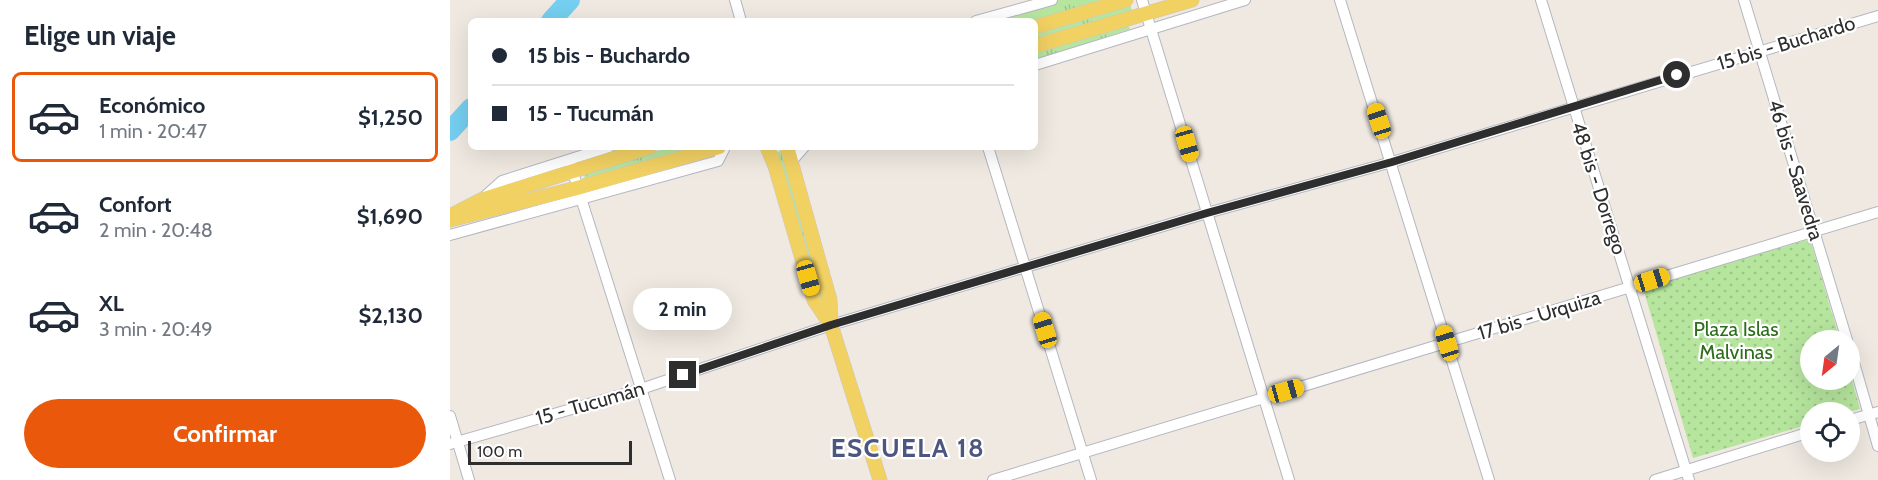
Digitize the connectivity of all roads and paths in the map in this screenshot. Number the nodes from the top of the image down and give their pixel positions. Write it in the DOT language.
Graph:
graph roads {
  1 [pos="735,0"];
  2 [pos="1052,0"];
  3 [pos="1126,0"];
  4 [pos="1142,0"];
  5 [pos="1192,0"];
  6 [pos="1245,0"];
  7 [pos="1340,0"];
  8 [pos="1541,0"];
  9 [pos="1744,0"];
  10 [pos="1147,14"];
  11 [pos="1878,16"];
  12 [pos="740,18"];
  13 [pos="987,18"];
  14 [pos="1038,26"];
  15 [pos="1153,29"];
  16 [pos="1038,45"];
  17 [pos="1760,51"];
  18 [pos="1038,64"];
  19 [pos="1573,106"];
  20 [pos="602,150"];
  21 [pos="637,150"];
  22 [pos="710,150"];
  23 [pos="724,150"];
  24 [pos="768,150"];
  25 [pos="788,150"];
  26 [pos="801,150"];
  27 [pos="989,150"];
  28 [pos="1392,162"];
  29 [pos="790,163"];
  30 [pos="570,165"];
  31 [pos="579,193"];
  32 [pos="1878,212"];
  33 [pos="1207,213"];
  34 [pos="450,218"];
  35 [pos="1815,230"];
  36 [pos="450,235"];
  37 [pos="1026,268"];
  38 [pos="1631,287"];
  39 [pos="831,325"];
  40 [pos="1844,330"];
  41 [pos="1447,343"];
  42 [pos="1860,377"];
  43 [pos="641,389"];
  44 [pos="1263,397"];
  45 [pos="1873,413"];
  46 [pos="450,416"];
  47 [pos="1800,436"];
  48 [pos="454,443"];
  49 [pos="1878,446"];
  50 [pos="1083,453"];
  51 [pos="1688,475"];
  52 [pos="469,480"];
  53 [pos="670,480"];
  54 [pos="880,480"];
  55 [pos="993,480"];
  56 [pos="1091,480"];
  57 [pos="1289,480"];
  58 [pos="1489,480"];
  59 [pos="1655,480"];
  1 -- 12 [label="street"];
  2 -- 13 [label="street"];
  3 -- 14 [label="main road"];
  4 -- 10 [label="street"];
  5 -- 10 [label="main road"];
  6 -- 15 [label="street"];
  7 -- 28 [label="street"];
  8 -- 19 [label="street, 48 bis - Dorrego"];
  9 -- 17 [label="street, 46 bis - Saavedra"];
  10 -- 15 [label="street"];
  10 -- 16 [label="main road"];
  11 -- 17 [label="street, 15 bis - Buchardo"];
  15 -- 18 [label="street"];
  15 -- 33 [label="street"];
  17 -- 19 [label="street, 15 bis - Buchardo"];
  17 -- 35 [label="street, 46 bis - Saavedra"];
  19 -- 28 [label="street, 15 bis - Buchardo"];
  19 -- 38 [label="street, 48 bis - Dorrego"];
  20 -- 30 [label="street"];
  21 -- 30 [label="main road"];
  22 -- 31 [label="main road"];
  23 -- 31 [label="street"];
  24 -- 39 [label="main road"];
  25 -- 29 [label="main road"];
  26 -- 29 [label="street"];
  27 -- 37 [label="street"];
  28 -- 33 [label="street, 15 bis - Buchardo"];
  28 -- 41 [label="street"];
  29 -- 39 [label="main road"];
  30 -- 31 [label="street"];
  30 -- 34 [label="main road"];
  31 -- 34 [label="main road"];
  31 -- 36 [label="street"];
  31 -- 43 [label="street"];
  32 -- 35 [label="street, 17 bis - Urquiza"];
  33 -- 37 [label="street, 15 bis - Buchardo"];
  33 -- 44 [label="street"];
  35 -- 38 [label="street, 17 bis - Urquiza"];
  35 -- 40 [label="street, 46 bis - Saavedra"];
  37 -- 39 [label="street, 15 bis - Buchardo"];
  37 -- 50 [label="street"];
  38 -- 41 [label="street, 17 bis - Urquiza"];
  38 -- 51 [label="street, 48 bis - Dorrego"];
  39 -- 43 [label="street, 15 - Tucumán"];
  39 -- 54 [label="main road"];
  41 -- 44 [label="street, 17 bis - Urquiza"];
  41 -- 58 [label="street"];
  42 -- 45 [label="street"];
  43 -- 48 [label="street, 15 - Tucumán"];
  43 -- 53 [label="street"];
  44 -- 50 [label="street, 17 bis - Urquiza"];
  44 -- 57 [label="street"];
  45 -- 49 [label="street"];
  46 -- 48 [label="street"];
  47 -- 51 [label="street"];
  48 -- 52 [label="street"];
  50 -- 55 [label="street, 17 bis - Urquiza"];
  50 -- 56 [label="street"];
  51 -- 59 [label="street"];
}
